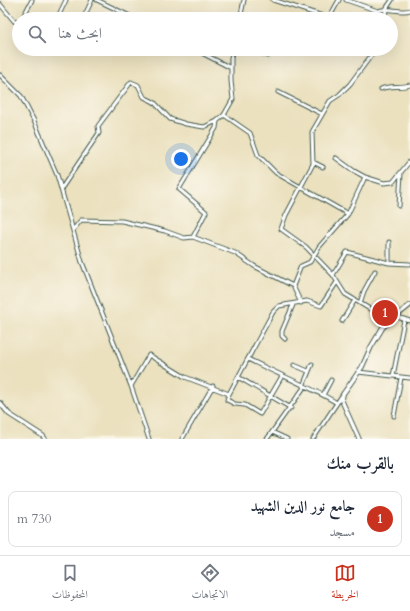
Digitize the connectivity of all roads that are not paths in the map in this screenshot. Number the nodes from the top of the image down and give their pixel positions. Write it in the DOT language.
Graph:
graph roads {
  1 [pos="32,0"];
  2 [pos="66,0"];
  3 [pos="92,0"];
  4 [pos="97,0"];
  5 [pos="244,0"];
  6 [pos="273,0"];
  7 [pos="339,0"];
  8 [pos="346,0"];
  9 [pos="392,0"];
  10 [pos="0,4"];
  11 [pos="388,9"];
  12 [pos="410,10"];
  13 [pos="26,12"];
  14 [pos="60,12"];
  15 [pos="86,12"];
  16 [pos="122,12"];
  17 [pos="241,12"];
  18 [pos="310,12"];
  19 [pos="332,12"];
  20 [pos="386,12"];
  21 [pos="12,19"];
  22 [pos="208,56"];
  23 [pos="232,56"];
  24 [pos="371,56"];
  25 [pos="231,68"];
  26 [pos="0,75"];
  27 [pos="410,85"];
  28 [pos="381,89"];
  29 [pos="278,92"];
  30 [pos="322,114"];
  31 [pos="224,115"];
  32 [pos="216,122"];
  33 [pos="336,158"];
  34 [pos="410,160"];
  35 [pos="313,162"];
  36 [pos="323,167"];
  37 [pos="401,172"];
  38 [pos="366,176"];
  39 [pos="302,188"];
  40 [pos="60,189"];
  41 [pos="398,206"];
  42 [pos="348,214"];
  43 [pos="73,230"];
  44 [pos="193,237"];
  45 [pos="389,242"];
  46 [pos="314,255"];
  47 [pos="389,263"];
  48 [pos="410,264"];
  49 [pos="375,271"];
  50 [pos="333,275"];
  51 [pos="337,282"];
  52 [pos="293,286"];
  53 [pos="355,300"];
  54 [pos="301,303"];
  55 [pos="360,303"];
  56 [pos="292,305"];
  57 [pos="410,305"];
  58 [pos="394,316"];
  59 [pos="390,320"];
  60 [pos="404,320"];
  61 [pos="342,321"];
  62 [pos="410,321"];
  63 [pos="285,339"];
  64 [pos="248,358"];
  65 [pos="312,364"];
  66 [pos="294,365"];
  67 [pos="308,371"];
  68 [pos="358,372"];
  69 [pos="238,376"];
  70 [pos="282,376"];
  71 [pos="392,376"];
  72 [pos="401,378"];
  73 [pos="410,378"];
  74 [pos="331,380"];
  75 [pos="131,386"];
  76 [pos="212,386"];
  77 [pos="304,386"];
  78 [pos="229,394"];
  79 [pos="323,394"];
  80 [pos="343,394"];
  81 [pos="271,395"];
  82 [pos="0,403"];
  83 [pos="337,403"];
  84 [pos="291,408"];
  85 [pos="394,416"];
  86 [pos="272,432"];
  87 [pos="45,439"];
  88 [pos="149,439"];
  89 [pos="182,439"];
  90 [pos="267,439"];
  91 [pos="286,439"];
  92 [pos="313,439"];
  93 [pos="359,439"];
  1 -- 13 [label="street"];
  2 -- 14 [label="street"];
  3 -- 15 [label="street"];
  4 -- 16 [label="street"];
  5 -- 17 [label="street"];
  6 -- 18 [label="street"];
  7 -- 19 [label="street"];
  8 -- 11 [label="street"];
  9 -- 11 [label="street"];
  10 -- 21 [label="street"];
  11 -- 12 [label="street"];
  11 -- 20 [label="street"];
  22 -- 25 [label="street"];
  23 -- 25 [label="street"];
  24 -- 30 [label="street"];
  25 -- 31 [label="street"];
  26 -- 40 [label="street"];
  27 -- 28 [label="street"];
  29 -- 30 [label="street"];
  30 -- 35 [label="street"];
  31 -- 32 [label="street"];
  31 -- 39 [label="street"];
  32 -- 40 [label="street"];
  32 -- 44 [label="street"];
  33 -- 38 [label="street"];
  34 -- 37 [label="street"];
  35 -- 36 [label="street"];
  35 -- 39 [label="street"];
  37 -- 38 [label="street"];
  37 -- 41 [label="street"];
  38 -- 42 [label="street"];
  39 -- 42 [label="street"];
  39 -- 46 [label="street"];
  40 -- 43 [label="street"];
  42 -- 46 [label="street"];
  43 -- 44 [label="street"];
  43 -- 75 [label="street"];
  44 -- 52 [label="street"];
  45 -- 47 [label="street"];
  46 -- 50 [label="street"];
  46 -- 52 [label="street"];
  47 -- 48 [label="street"];
  47 -- 50 [label="street"];
  49 -- 55 [label="street"];
  50 -- 51 [label="street"];
  51 -- 53 [label="street"];
  51 -- 54 [label="street"];
  52 -- 54 [label="street"];
  53 -- 55 [label="street"];
  53 -- 61 [label="street"];
  54 -- 56 [label="street"];
  55 -- 59 [label="street"];
  56 -- 63 [label="street"];
  56 -- 64 [label="street"];
  57 -- 58 [label="street"];
  58 -- 59 [label="street"];
  58 -- 60 [label="street"];
  59 -- 68 [label="street"];
  60 -- 62 [label="street"];
  60 -- 71 [label="street"];
  64 -- 69 [label="street"];
  64 -- 70 [label="street"];
  65 -- 67 [label="street"];
  66 -- 67 [label="street"];
  67 -- 77 [label="street"];
  68 -- 71 [label="street"];
  68 -- 80 [label="street"];
  69 -- 78 [label="street"];
  69 -- 81 [label="street"];
  70 -- 77 [label="street"];
  70 -- 81 [label="street"];
  71 -- 72 [label="street"];
  72 -- 73 [label="street"];
  72 -- 85 [label="street"];
  74 -- 79 [label="street"];
  75 -- 76 [label="street"];
  75 -- 88 [label="street"];
  76 -- 78 [label="street"];
  76 -- 89 [label="street"];
  77 -- 79 [label="street"];
  77 -- 84 [label="street"];
  78 -- 81 [label="street"];
  79 -- 83 [label="street"];
  80 -- 83 [label="street"];
  80 -- 93 [label="street"];
  81 -- 84 [label="street"];
  82 -- 87 [label="street"];
  83 -- 92 [label="street"];
  84 -- 86 [label="street"];
  86 -- 90 [label="street"];
  86 -- 91 [label="street"];
}
